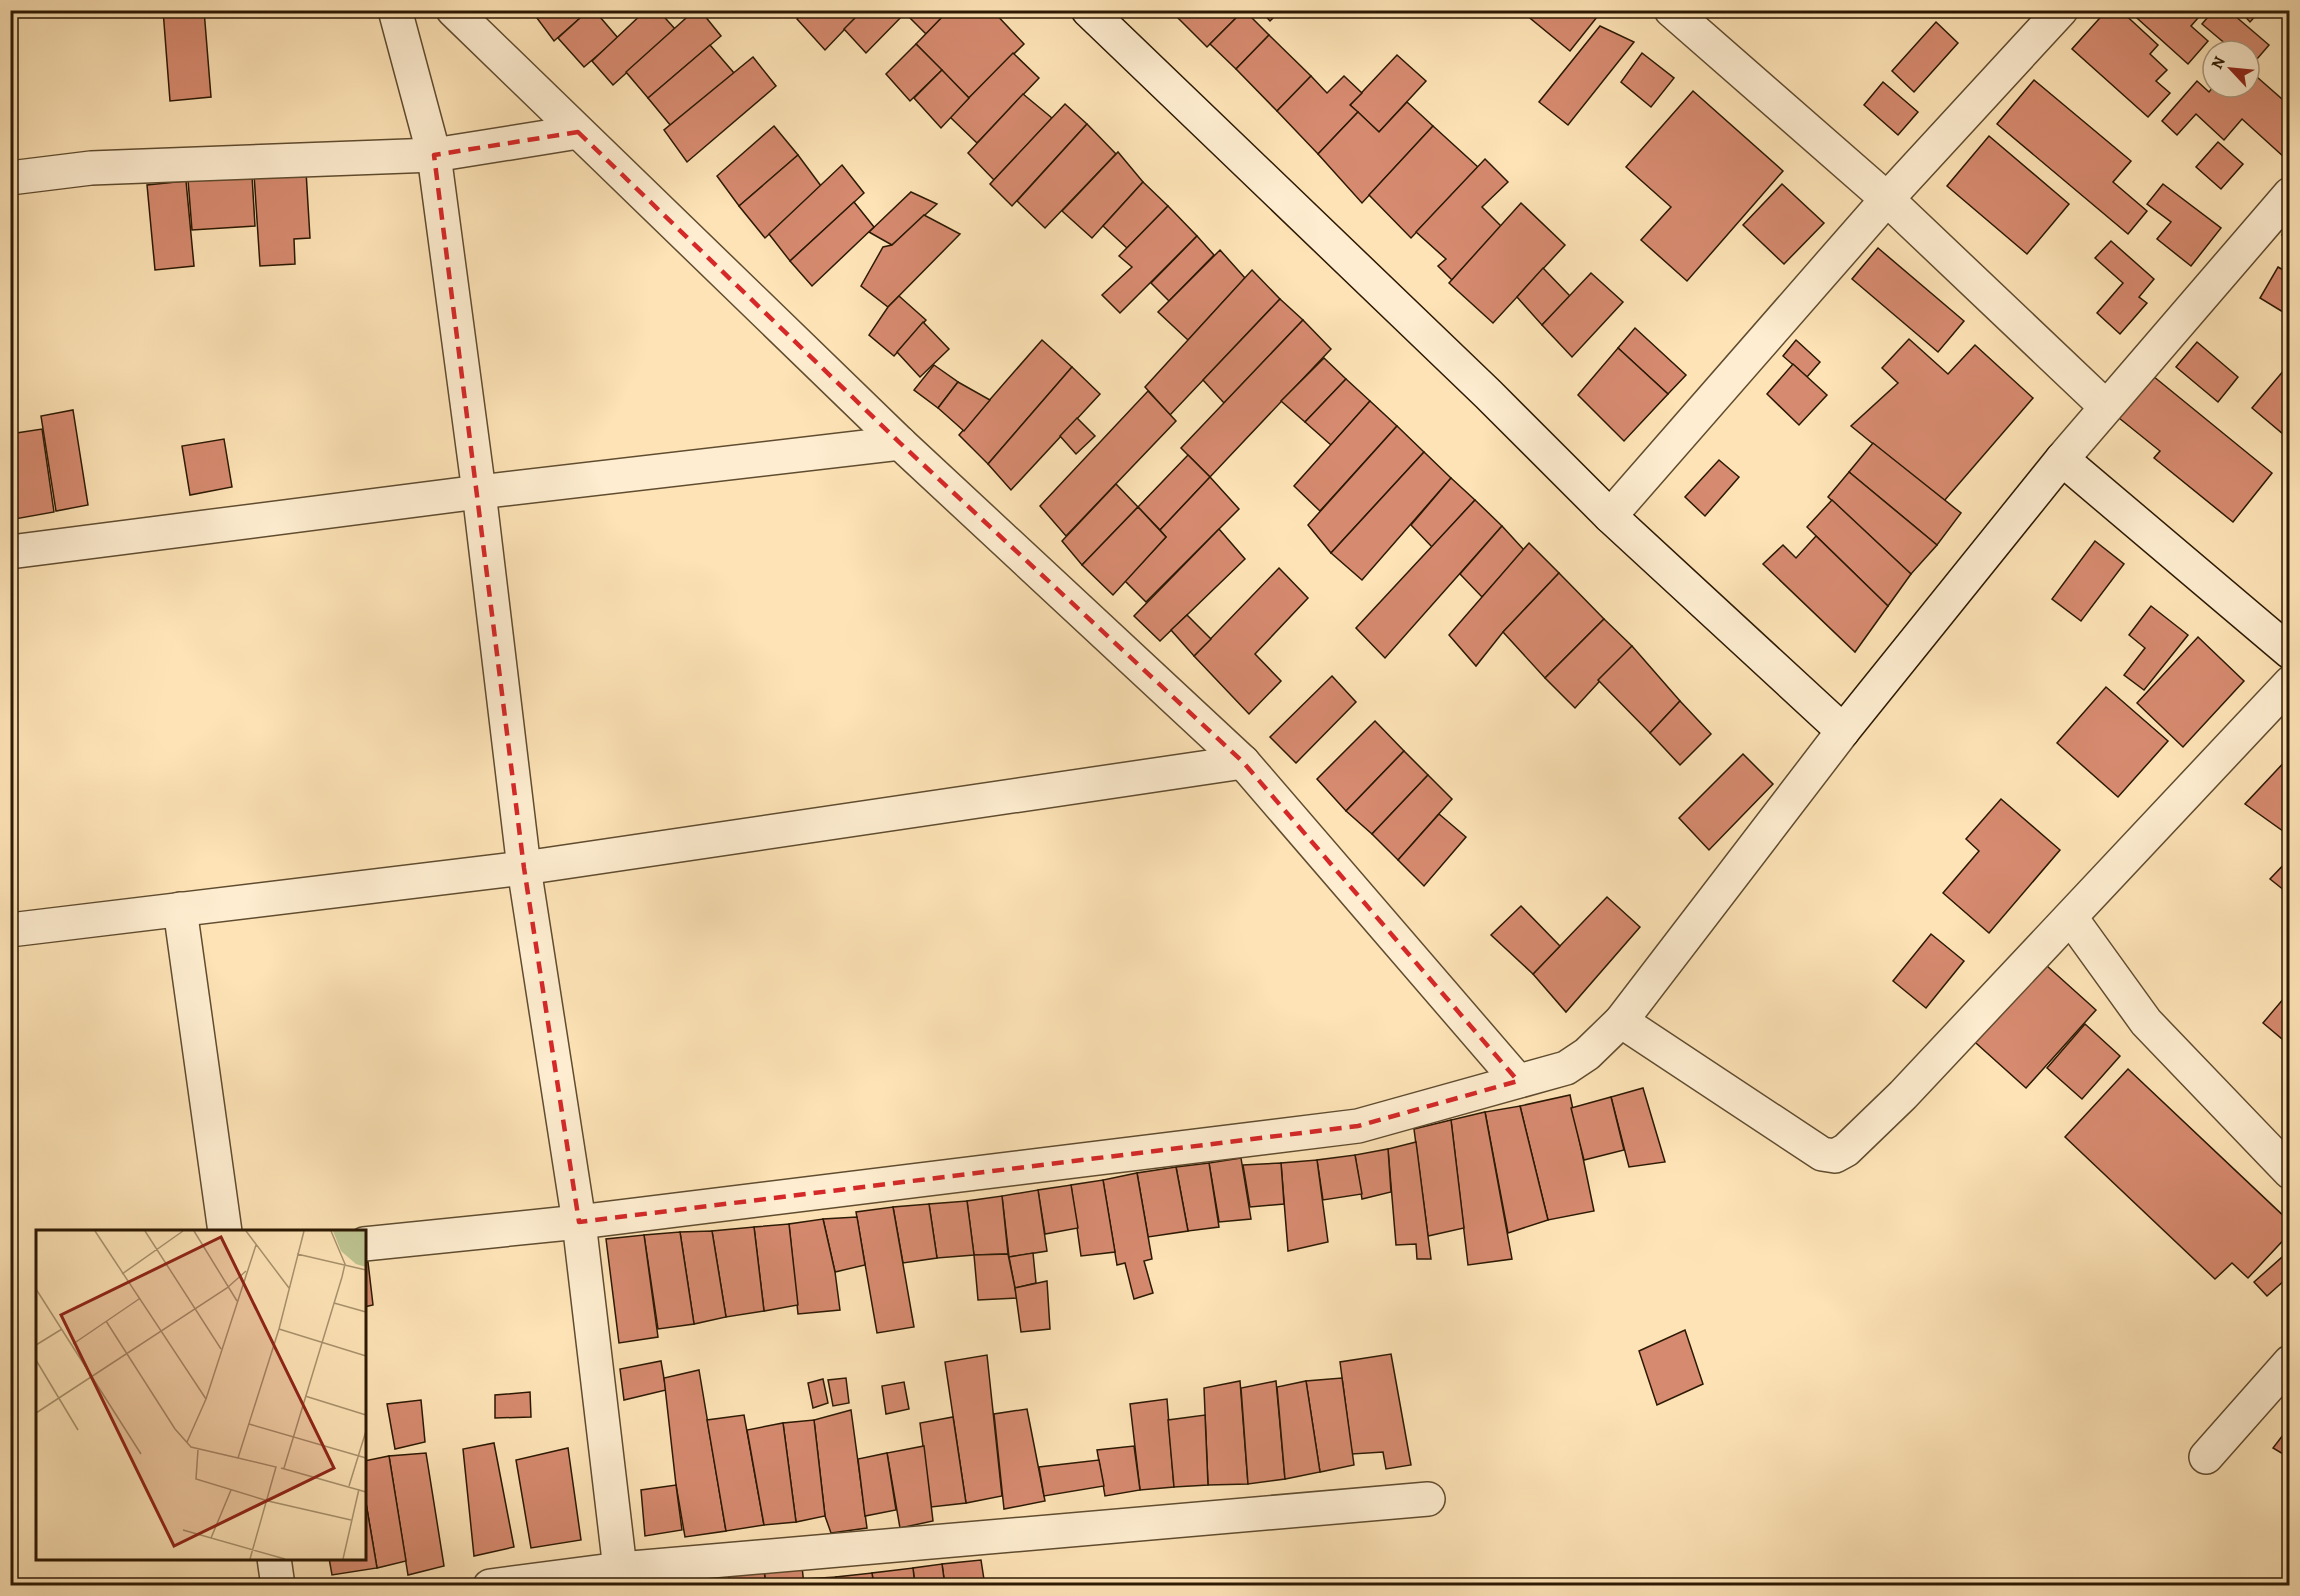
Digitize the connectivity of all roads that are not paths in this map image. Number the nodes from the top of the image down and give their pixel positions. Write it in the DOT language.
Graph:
graph roads {
  1 [pos="395,10"];
  2 [pos="453,10"];
  3 [pos="1088,10"];
  4 [pos="1671,10"];
  5 [pos="2061,10"];
  6 [pos="578,132"];
  7 [pos="434,155"];
  8 [pos="10,178"];
  9 [pos="2289,194"];
  10 [pos="1887,200"];
  11 [pos="2105,406"];
  12 [pos="900,443"];
  13 [pos="2062,459"];
  14 [pos="479,492"];
  15 [pos="1610,516"];
  16 [pos="10,552"];
  17 [pos="2289,652"];
  18 [pos="2289,683"];
  19 [pos="1843,731"];
  20 [pos="1243,762"];
  21 [pos="524,868"];
  22 [pos="180,909"];
  23 [pos="2071,918"];
  24 [pos="10,930"];
  25 [pos="1620,1021"];
  26 [pos="1518,1081"];
  27 [pos="2289,1172"];
  28 [pos="579,1222"];
  29 [pos="225,1230"];
  30 [pos="366,1244"];
  31 [pos="2289,1362"];
  32 [pos="2206,1457"];
  33 [pos="1428,1499"];
  34 [pos="274,1560"];
  35 [pos="621,1577"];
  36 [pos="278,1586"];
  37 [pos="490,1586"];
  1 -- 7 [label="street"];
  2 -- 6 [label="street"];
  3 -- 15 [label="street"];
  4 -- 10 [label="street"];
  5 -- 10 [label="street"];
  6 -- 7 [label="street"];
  6 -- 12 [label="street"];
  7 -- 8 [label="street"];
  7 -- 14 [label="street"];
  9 -- 11 [label="street"];
  10 -- 11 [label="street"];
  10 -- 15 [label="street"];
  11 -- 13 [label="street"];
  12 -- 14 [label="street"];
  12 -- 20 [label="street"];
  13 -- 17 [label="street"];
  13 -- 19 [label="street"];
  14 -- 16 [label="street"];
  14 -- 21 [label="street"];
  15 -- 19 [label="street"];
  18 -- 23 [label="street"];
  19 -- 25 [label="street"];
  20 -- 21 [label="street"];
  20 -- 26 [label="street"];
  21 -- 22 [label="street"];
  21 -- 28 [label="street"];
  22 -- 24 [label="street"];
  22 -- 29 [label="street"];
  23 -- 25 [label="street"];
  23 -- 27 [label="street"];
  25 -- 26 [label="street"];
  26 -- 28 [label="street"];
  28 -- 30 [label="street"];
  28 -- 35 [label="street"];
  31 -- 32 [label="street"];
  33 -- 35 [label="street"];
  34 -- 36 [label="street"];
  35 -- 37 [label="street"];
}
